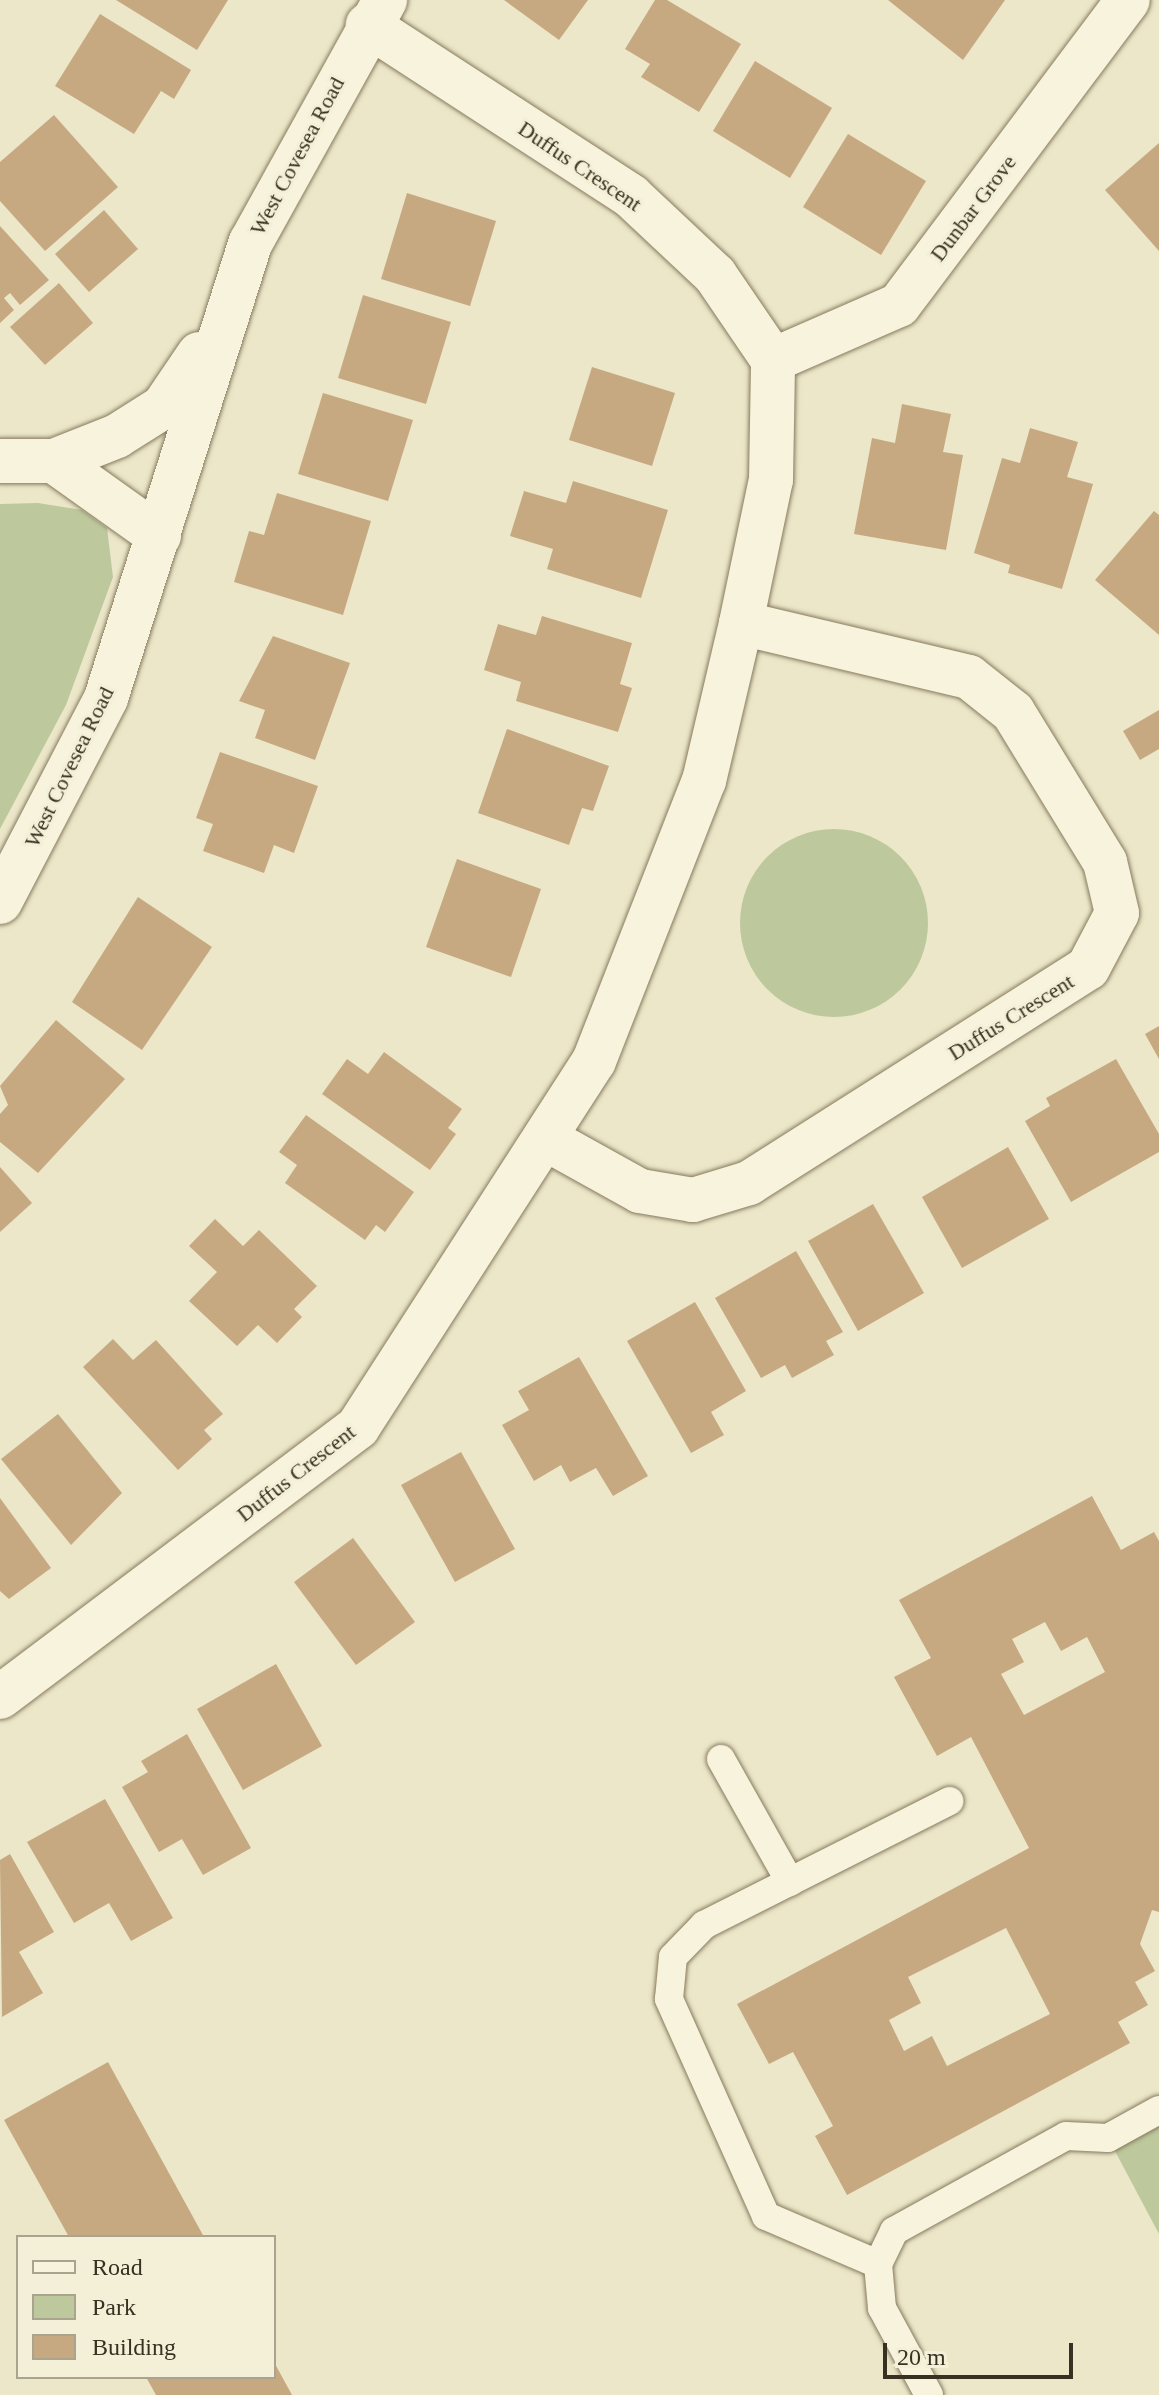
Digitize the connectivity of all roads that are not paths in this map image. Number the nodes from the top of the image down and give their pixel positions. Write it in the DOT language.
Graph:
graph roads {
  1 [pos="1128,0"];
  2 [pos="376,13"];
  3 [pos="222,318"];
  4 [pos="773,360"];
  5 [pos="0,461"];
  6 [pos="54,461"];
  7 [pos="159,536"];
  8 [pos="741,623"];
  9 [pos="0,902"];
  10 [pos="548,1140"];
  11 [pos="0,1697"];
  12 [pos="721,1759"];
  13 [pos="950,1801"];
  14 [pos="790,1882"];
  15 [pos="1159,2110"];
  16 [pos="878,2264"];
  17 [pos="929,2395"];
  1 -- 4 [label="street, Dunbar Grove"];
  2 -- 3 [label="street, West Covesea Road"];
  2 -- 4 [label="street, Duffus Crescent"];
  3 -- 6 [label="street, West Covesea Road"];
  3 -- 7 [label="street, West Covesea Road"];
  4 -- 8 [label="street, Duffus Crescent"];
  5 -- 6 [label="street, West Covesea Road"];
  6 -- 7 [label="street"];
  7 -- 9 [label="street, West Covesea Road"];
  8 -- 10 [label="street, Duffus Crescent"];
  8 -- 10 [label="street, Duffus Crescent"];
  10 -- 11 [label="street, Duffus Crescent"];
  12 -- 14 [label="lane"];
  13 -- 14 [label="lane"];
  14 -- 16 [label="lane"];
  15 -- 16 [label="lane"];
  16 -- 17 [label="lane"];
}
